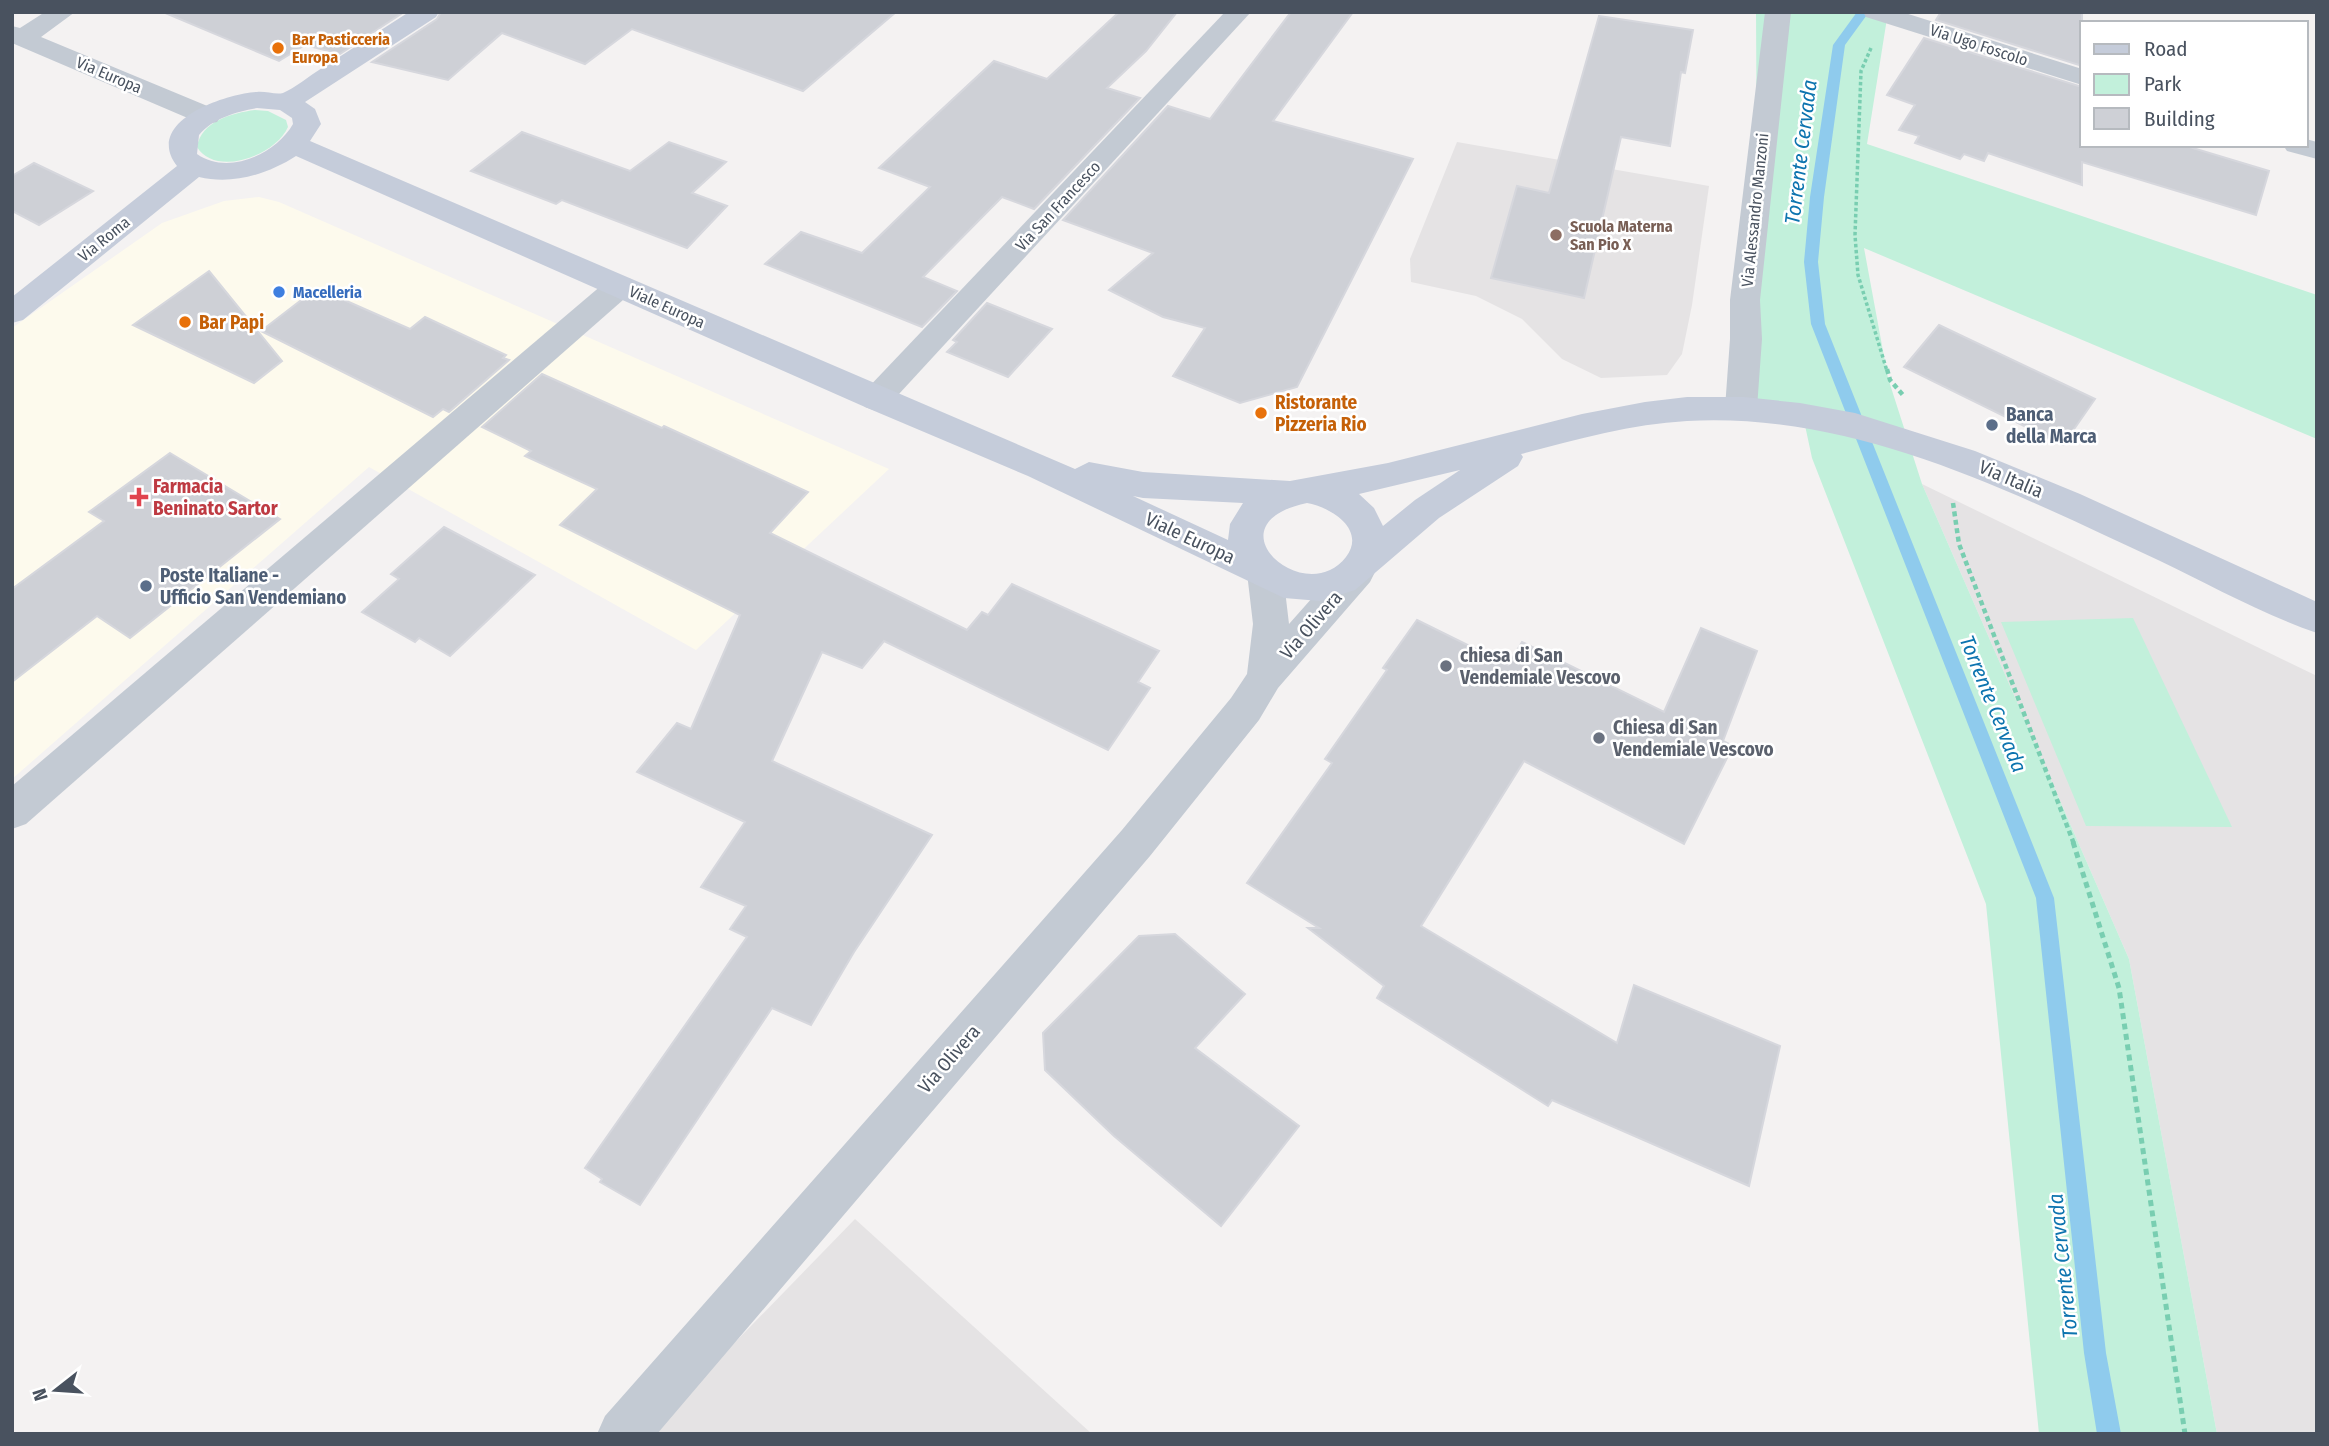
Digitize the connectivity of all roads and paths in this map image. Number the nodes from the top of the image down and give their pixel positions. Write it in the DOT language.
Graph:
graph roads {
  1 [pos="63,12"];
  2 [pos="427,12"];
  3 [pos="1239,12"];
  4 [pos="1778,12"];
  5 [pos="1880,14"];
  6 [pos="17,36"];
  7 [pos="2080,77"];
  8 [pos="287,102"];
  9 [pos="207,116"];
  10 [pos="295,145"];
  11 [pos="195,166"];
  12 [pos="620,286"];
  13 [pos="12,313"];
  14 [pos="876,399"];
  15 [pos="1741,408"];
  16 [pos="1686,409"];
  17 [pos="1534,439"];
  18 [pos="1946,453"];
  19 [pos="1040,467"];
  20 [pos="1296,491"];
  21 [pos="1361,565"];
  22 [pos="1265,573"];
  23 [pos="2317,618"];
  24 [pos="1265,677"];
  25 [pos="12,811"];
  26 [pos="623,1434"];
  27 [pos="2185,1434"];
  1 -- 6 [label="street"];
  2 -- 8 [label="street"];
  3 -- 14 [label="street, Via San Francesco"];
  4 -- 15 [label="street, Via Alessandro Manzoni"];
  5 -- 7 [label="street, Via Ugo Foscolo"];
  5 -- 18 [label="path"];
  6 -- 9 [label="street, Via Europa"];
  8 -- 9 [label="street"];
  8 -- 10 [label="street"];
  9 -- 11 [label="street"];
  10 -- 11 [label="street"];
  10 -- 12 [label="street, Viale Europa"];
  11 -- 13 [label="street, Via Roma"];
  12 -- 14 [label="street, Viale Europa"];
  12 -- 25 [label="street"];
  14 -- 19 [label="street, Viale Europa"];
  15 -- 16 [label="street, Via Italia"];
  15 -- 18 [label="street, Via Italia"];
  16 -- 17 [label="street, Viale Europa"];
  17 -- 20 [label="street, Viale Europa"];
  17 -- 21 [label="street, Viale Europa"];
  18 -- 23 [label="street, Via Italia"];
  18 -- 27 [label="path"];
  19 -- 20 [label="street, Viale Europa"];
  19 -- 22 [label="street, Viale Europa"];
  20 -- 21 [label="street"];
  20 -- 22 [label="street"];
  21 -- 22 [label="street"];
  21 -- 24 [label="street, Via Olivera"];
  22 -- 24 [label="street, Via Olivera"];
  24 -- 26 [label="street, Via Olivera"];
}
